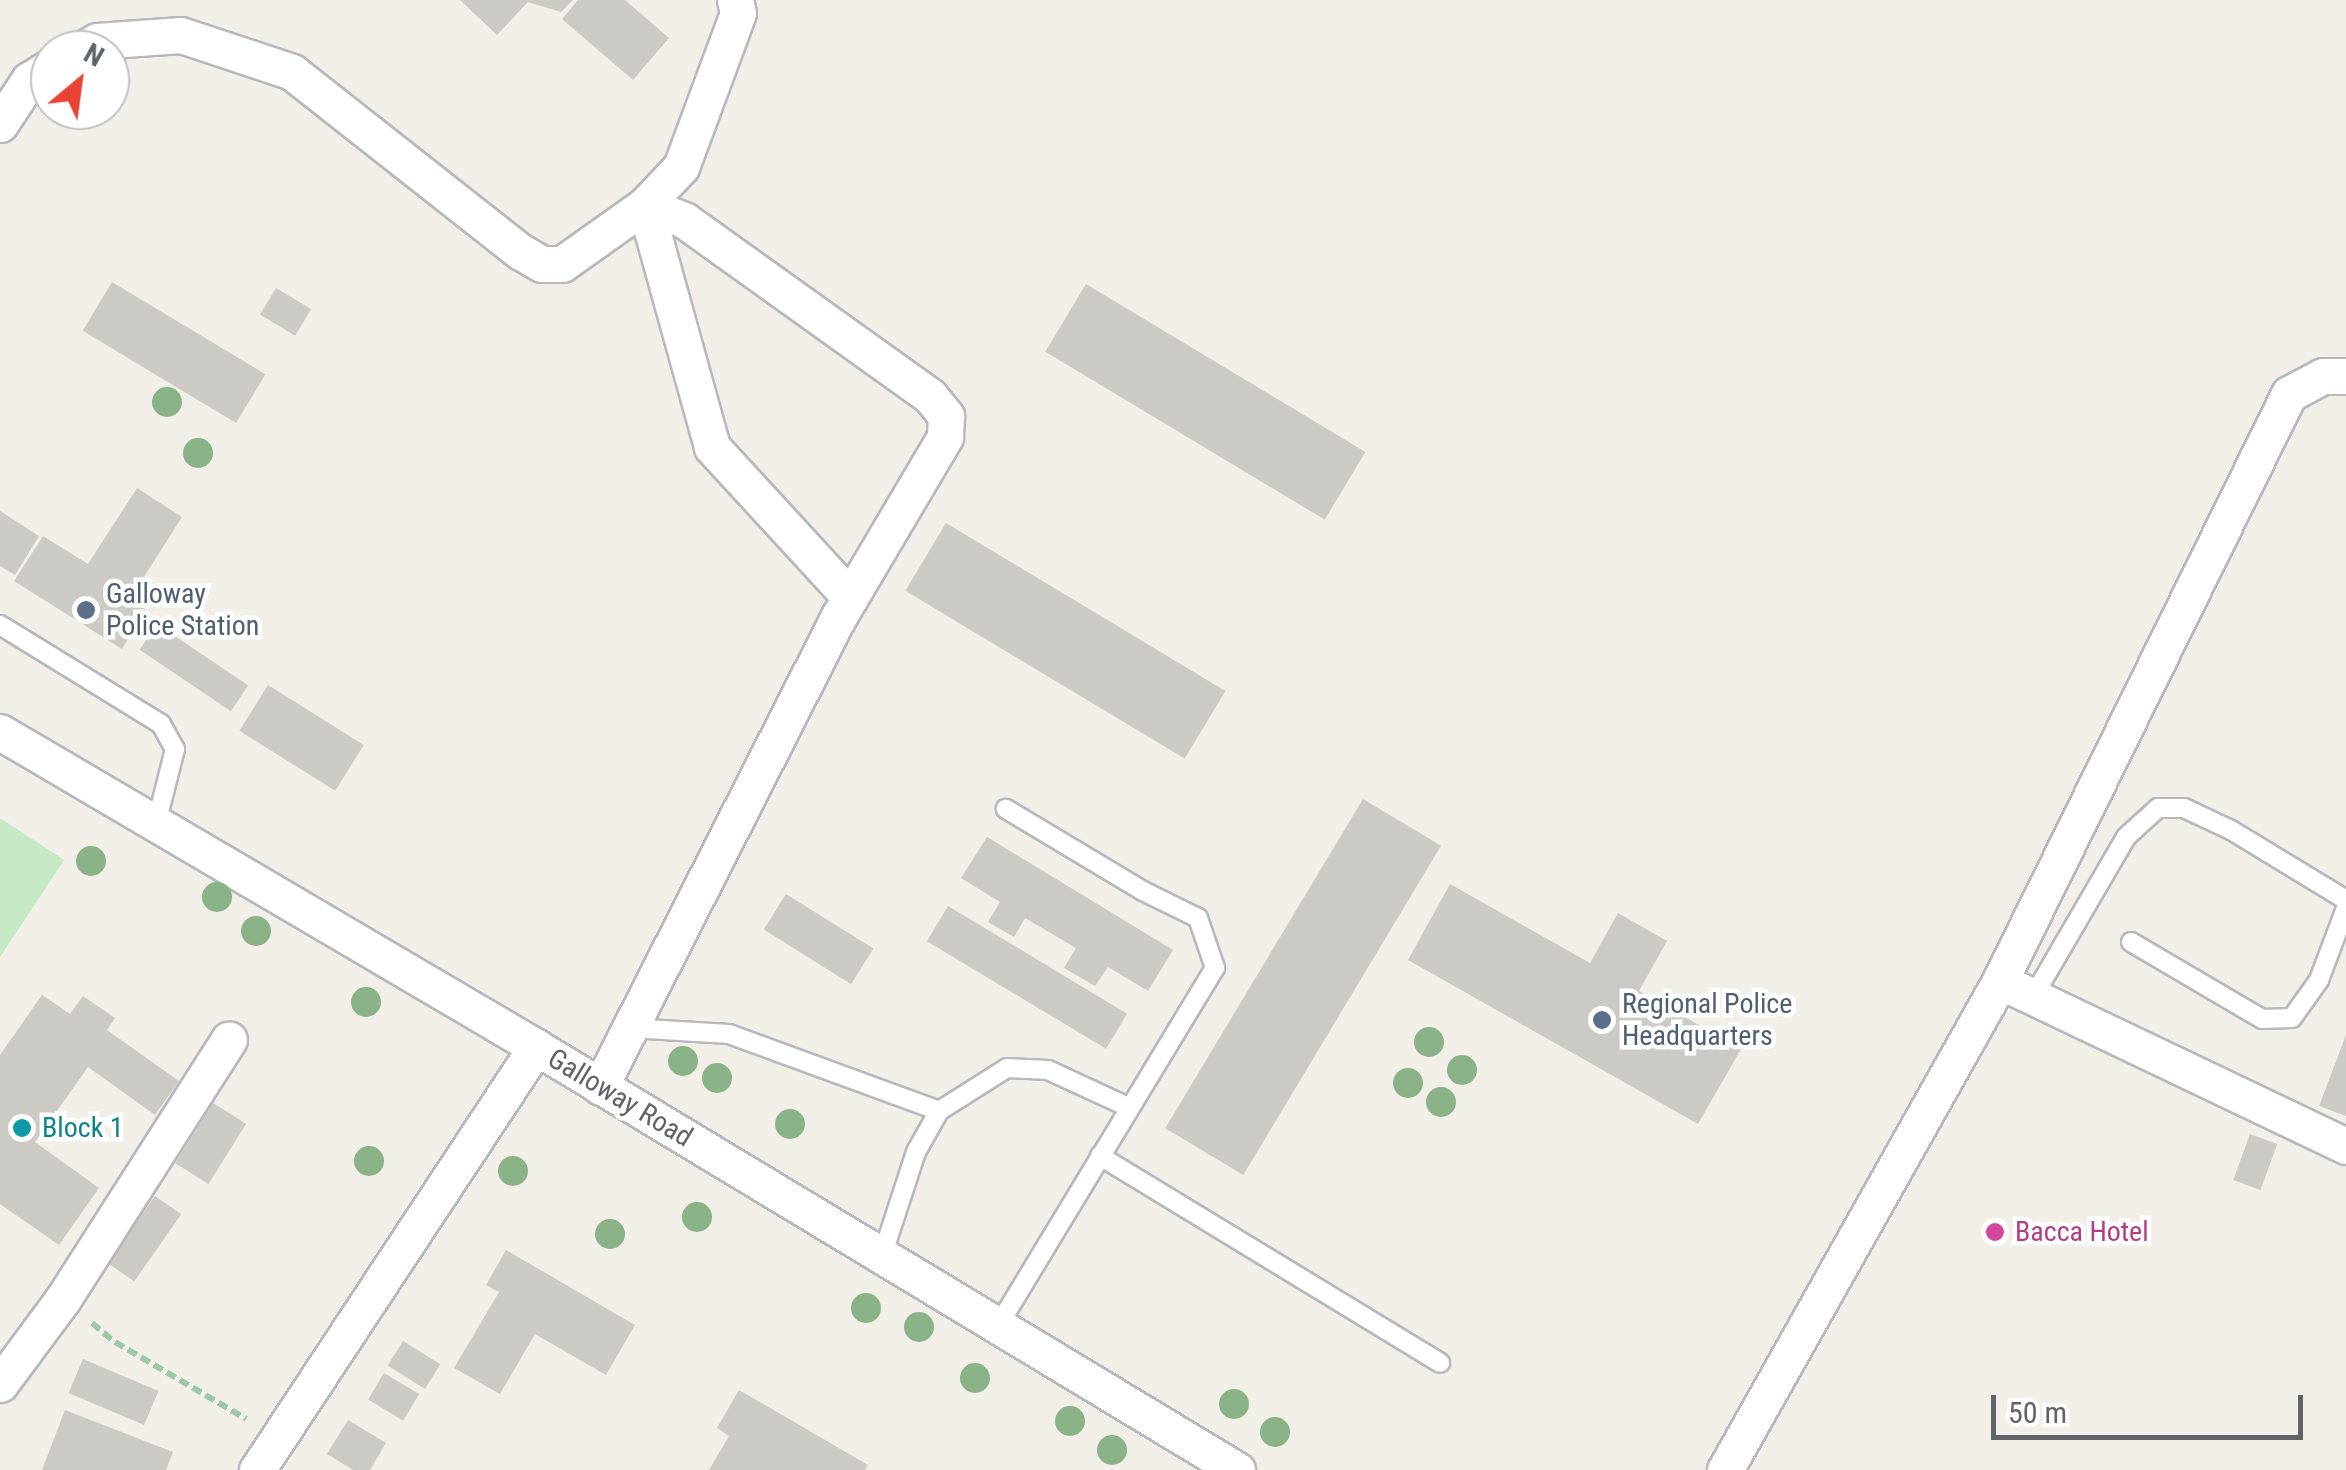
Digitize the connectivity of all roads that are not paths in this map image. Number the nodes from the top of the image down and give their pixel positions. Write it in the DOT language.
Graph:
graph roads {
  1 [pos="735,0"];
  2 [pos="130,39"];
  3 [pos="30,79"];
  4 [pos="0,124"];
  5 [pos="645,206"];
  6 [pos="2346,376"];
  7 [pos="850,597"];
  8 [pos="0,625"];
  9 [pos="0,732"];
  10 [pos="1006,809"];
  11 [pos="156,824"];
  12 [pos="2346,904"];
  13 [pos="2130,942"];
  14 [pos="2000,981"];
  15 [pos="2033,997"];
  16 [pos="630,1028"];
  17 [pos="229,1038"];
  18 [pos="536,1047"];
  19 [pos="600,1087"];
  20 [pos="1128,1108"];
  21 [pos="939,1111"];
  22 [pos="2346,1146"];
  23 [pos="1100,1156"];
  24 [pos="882,1256"];
  25 [pos="998,1326"];
  26 [pos="1440,1364"];
  27 [pos="0,1384"];
  28 [pos="257,1470"];
  29 [pos="1237,1470"];
  30 [pos="1726,1470"];
  1 -- 5 [label="street"];
  2 -- 5 [label="street"];
  3 -- 4 [label="street"];
  5 -- 7 [label="street"];
  5 -- 7 [label="street"];
  6 -- 14 [label="street"];
  7 -- 16 [label="street"];
  8 -- 11 [label="lane"];
  9 -- 11 [label="street, Galloway Road"];
  10 -- 20 [label="lane"];
  11 -- 18 [label="street, Galloway Road"];
  12 -- 13 [label="lane"];
  12 -- 15 [label="lane"];
  14 -- 15 [label="street"];
  14 -- 30 [label="street"];
  15 -- 22 [label="street"];
  16 -- 19 [label="street"];
  16 -- 21 [label="lane"];
  17 -- 27 [label="street"];
  18 -- 19 [label="street, Galloway Road"];
  18 -- 28 [label="street"];
  19 -- 24 [label="street, Galloway Road"];
  20 -- 21 [label="lane"];
  20 -- 23 [label="lane"];
  21 -- 24 [label="lane"];
  23 -- 25 [label="lane"];
  23 -- 26 [label="lane"];
  24 -- 25 [label="street, Galloway Road"];
  25 -- 29 [label="street, Galloway Road"];
}
